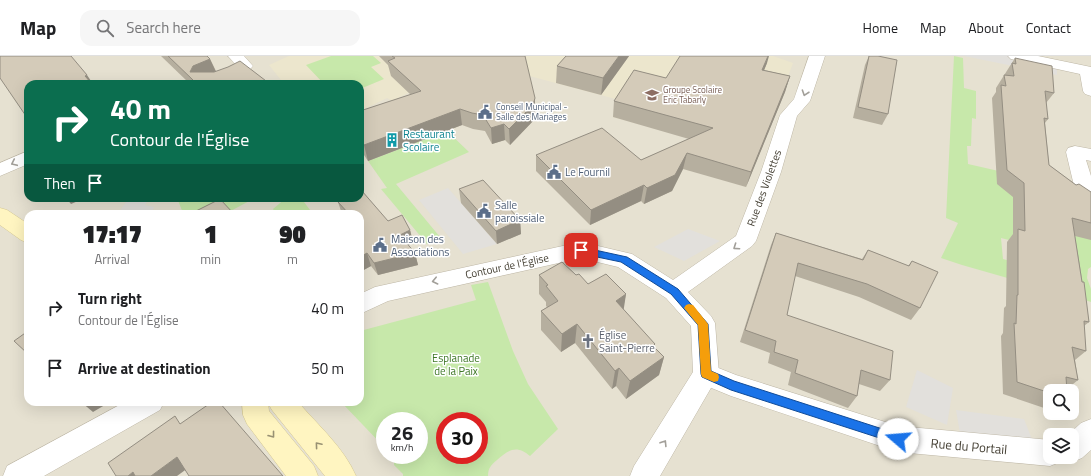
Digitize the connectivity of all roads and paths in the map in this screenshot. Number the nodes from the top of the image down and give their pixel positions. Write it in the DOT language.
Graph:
graph roads {
  1 [pos="236,56"];
  2 [pos="817,56"];
  3 [pos="1016,56"];
  4 [pos="1089,72"];
  5 [pos="216,80"];
  6 [pos="1091,91"];
  7 [pos="1091,154"];
  8 [pos="24,158"];
  9 [pos="0,170"];
  10 [pos="1091,191"];
  11 [pos="0,215"];
  12 [pos="24,232"];
  13 [pos="674,292"];
  14 [pos="364,303"];
  15 [pos="706,374"];
  16 [pos="143,406"];
  17 [pos="255,406"];
  18 [pos="284,406"];
  19 [pos="1091,432"];
  20 [pos="1079,443"];
  21 [pos="1043,452"];
  22 [pos="17,476"];
  23 [pos="304,476"];
  24 [pos="342,476"];
  25 [pos="644,476"];
  1 -- 5 [label="street"];
  2 -- 13 [label="street, Rue des Violettes, one-way"];
  3 -- 4 [label="street"];
  4 -- 6 [label="street"];
  7 -- 10 [label="street"];
  8 -- 9 [label="street, one-way"];
  11 -- 12 [label="main road"];
  13 -- 14 [label="street, Contour de l'Église, one-way"];
  13 -- 15 [label="street, Contour de l'Église"];
  15 -- 21 [label="street, Rue du Portail"];
  25 -- 15 [label="street, one-way"];
  16 -- 22 [label="street"];
  17 -- 23 [label="main road, one-way"];
  24 -- 18 [label="main road, one-way"];
  19 -- 20 [label="street"];
}
